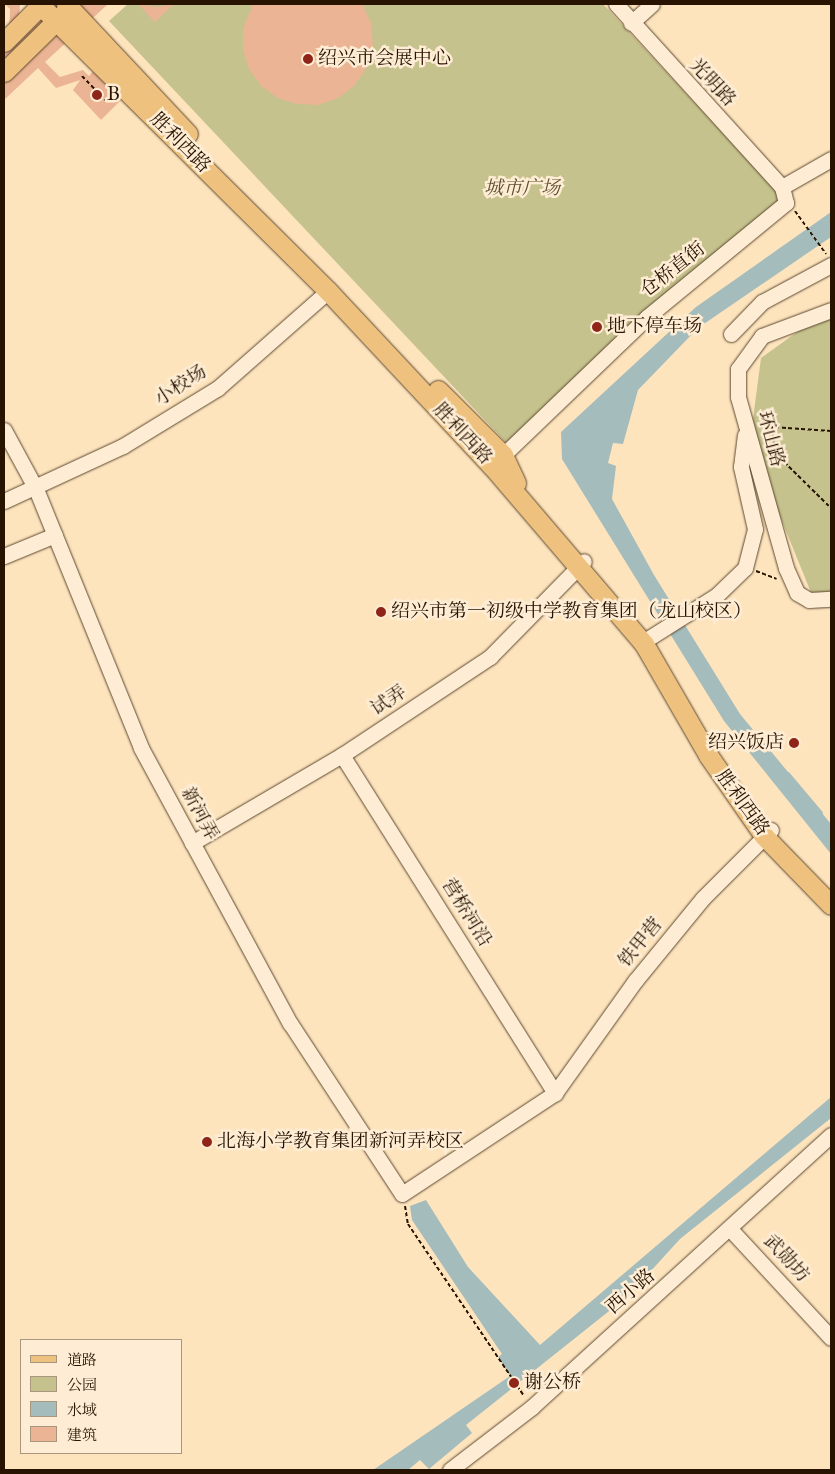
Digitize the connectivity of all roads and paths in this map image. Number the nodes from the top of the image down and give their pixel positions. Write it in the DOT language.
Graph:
graph roads {
  1 [pos="40,4"];
  2 [pos="616,4"];
  3 [pos="652,4"];
  4 [pos="70,5"];
  5 [pos="56,21"];
  6 [pos="631,23"];
  7 [pos="4,42"];
  8 [pos="4,72"];
  9 [pos="82,76"];
  10 [pos="118,90"];
  11 [pos="831,159"];
  12 [pos="782,187"];
  13 [pos="805,220"];
  14 [pos="831,264"];
  15 [pos="328,291"];
  16 [pos="831,310"];
  17 [pos="730,334"];
  18 [pos="746,426"];
  19 [pos="4,430"];
  20 [pos="831,431"];
  21 [pos="497,461"];
  22 [pos="36,489"];
  23 [pos="4,501"];
  24 [pos="831,508"];
  25 [pos="55,535"];
  26 [pos="4,556"];
  27 [pos="582,564"];
  28 [pos="831,599"];
  29 [pos="656,633"];
  30 [pos="342,755"];
  31 [pos="768,833"];
  32 [pos="192,843"];
  33 [pos="831,892"];
  34 [pos="831,905"];
  35 [pos="555,1092"];
  36 [pos="831,1135"];
  37 [pos="402,1194"];
  38 [pos="731,1230"];
  39 [pos="831,1338"];
  40 [pos="527,1400"];
  41 [pos="450,1470"];
  1 -- 5 [label="main road, 胜利西路"];
  1 -- 7 [label="main road"];
  2 -- 6 [label="street, 光明路"];
  3 -- 6 [label="street"];
  4 -- 5 [label="main road"];
  4 -- 21 [label="main road, 胜利西路"];
  5 -- 8 [label="main road"];
  5 -- 15 [label="main road, 胜利西路"];
  6 -- 12 [label="street, 光明路"];
  9 -- 10 [label="path"];
  11 -- 12 [label="street"];
  12 -- 21 [label="street, 仓桥直街"];
  13 -- 14 [label="path"];
  14 -- 17 [label="street"];
  15 -- 21 [label="main road, 胜利西路"];
  15 -- 22 [label="street, 小校场"];
  16 -- 18 [label="street, 环山路"];
  18 -- 28 [label="street, 环山路"];
  18 -- 29 [label="street"];
  19 -- 22 [label="street, 新河弄"];
  20 -- 24 [label="path"];
  21 -- 27 [label="main road, 胜利西路"];
  22 -- 23 [label="street, 小校场"];
  22 -- 25 [label="street, 新河弄"];
  25 -- 26 [label="street"];
  25 -- 32 [label="street, 新河弄"];
  27 -- 29 [label="main road, 胜利西路"];
  27 -- 30 [label="street, 试弄"];
  27 -- 31 [label="main road, 胜利西路"];
  29 -- 31 [label="main road, 胜利西路"];
  30 -- 32 [label="street, 试弄"];
  30 -- 35 [label="street, 营桥河沿"];
  31 -- 33 [label="main road, 胜利西路"];
  31 -- 34 [label="main road, 胜利西路"];
  31 -- 35 [label="street, 铁甲营"];
  32 -- 37 [label="street, 新河弄"];
  35 -- 37 [label="street"];
  36 -- 38 [label="street, 西小路"];
  37 -- 40 [label="path"];
  38 -- 39 [label="street, 武勋坊"];
  38 -- 41 [label="street, 西小路"];
}
